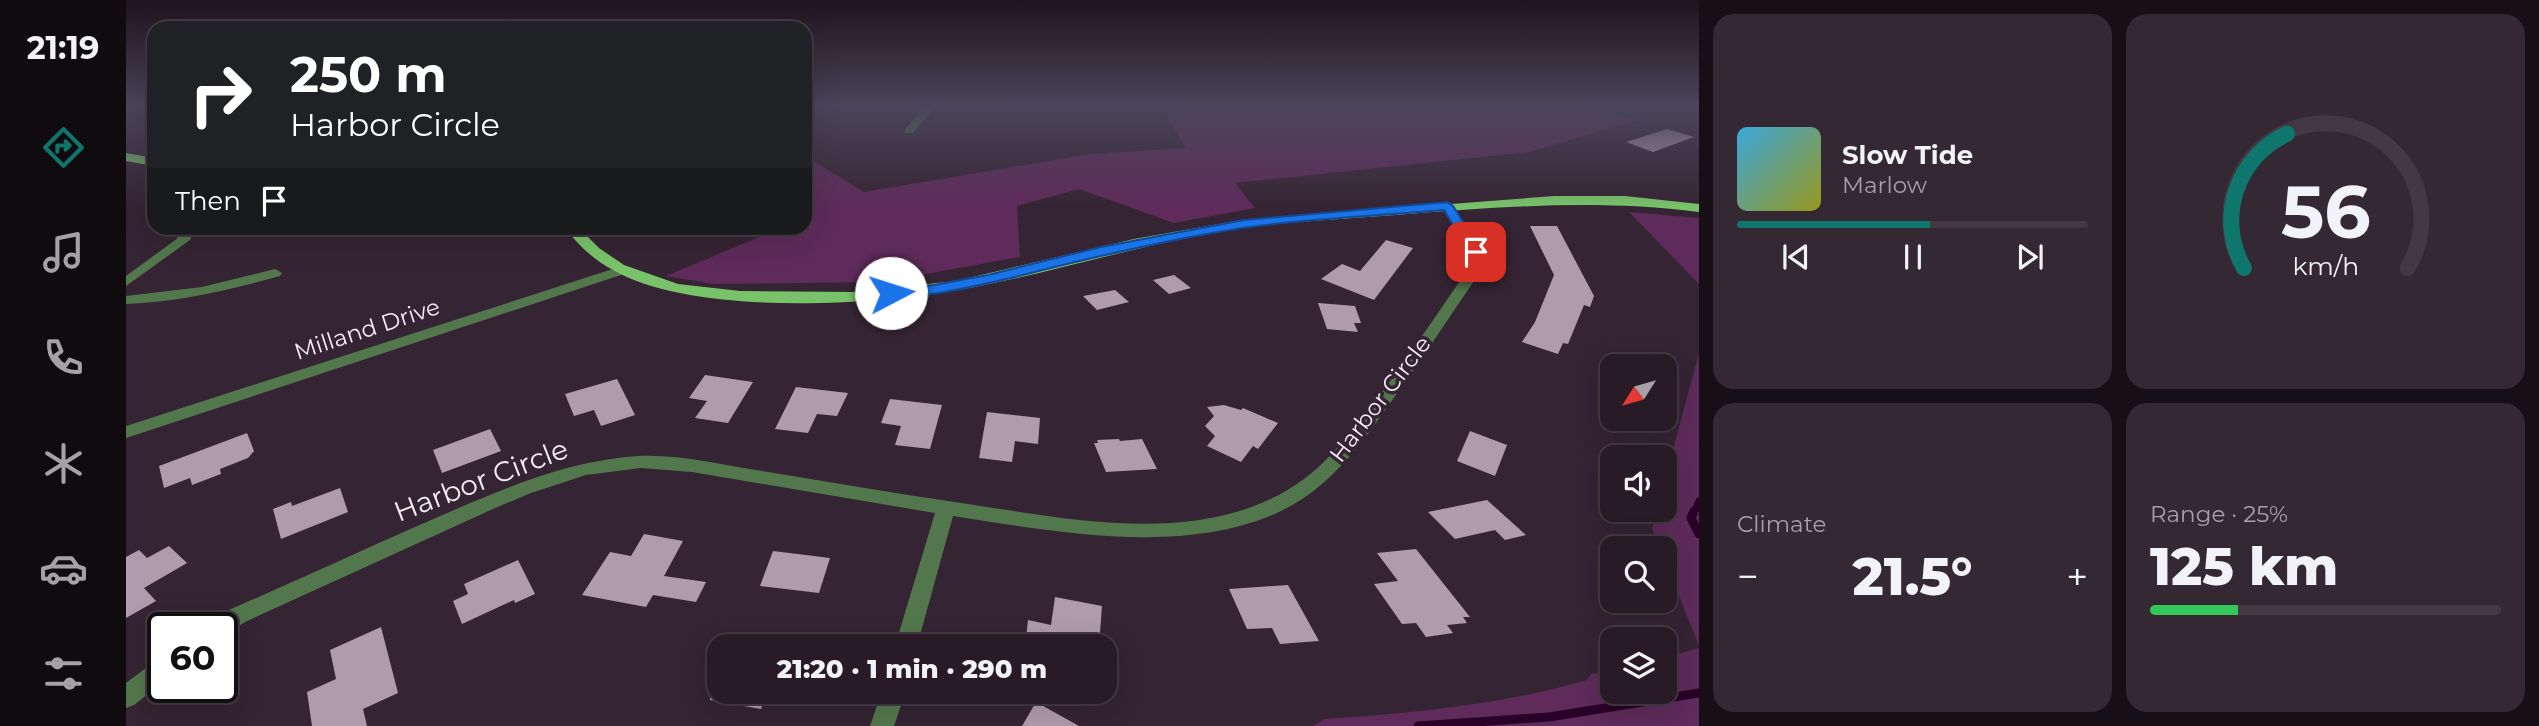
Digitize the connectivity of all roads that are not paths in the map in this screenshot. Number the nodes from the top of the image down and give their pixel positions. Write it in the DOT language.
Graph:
graph roads {
  1 [pos="126,157"];
  2 [pos="147,161"];
  3 [pos="1447,206"];
  4 [pos="1699,208"];
  5 [pos="186,235"];
  6 [pos="579,235"];
  7 [pos="622,270"];
  8 [pos="275,273"];
  9 [pos="126,282"];
  10 [pos="126,300"];
  11 [pos="126,432"];
  12 [pos="946,508"];
  13 [pos="238,616"];
  14 [pos="909,634"];
  15 [pos="147,680"];
  16 [pos="126,696"];
  17 [pos="890,704"];
  18 [pos="882,726"];
  1 -- 2 [label="main road"];
  3 -- 4 [label="main road"];
  3 -- 7 [label="main road"];
  3 -- 12 [label="street, Harbor Circle"];
  5 -- 9 [label="street"];
  6 -- 7 [label="main road"];
  7 -- 11 [label="street, Milland Drive"];
  8 -- 10 [label="street"];
  12 -- 13 [label="street, Harbor Circle"];
  12 -- 14 [label="street"];
  15 -- 16 [label="street"];
  17 -- 18 [label="street"];
}
